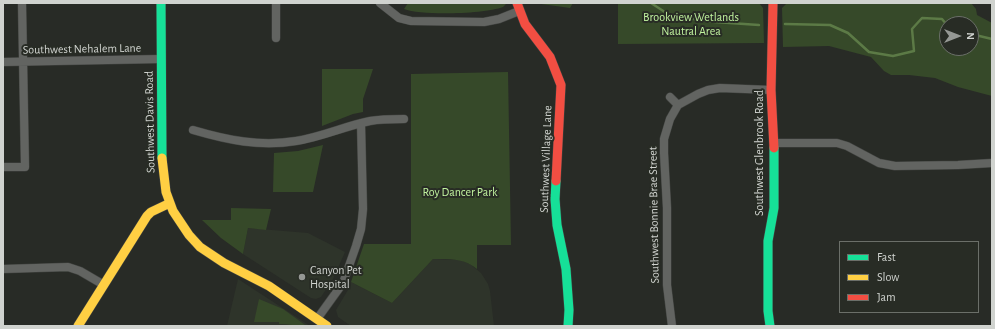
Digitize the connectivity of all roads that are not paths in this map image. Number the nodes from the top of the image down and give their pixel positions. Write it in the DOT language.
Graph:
graph roads {
  1 [pos="22,3"];
  2 [pos="161,3"];
  3 [pos="276,3"];
  4 [pos="380,3"];
  5 [pos="773,3"];
  6 [pos="518,7"];
  7 [pos="276,38"];
  8 [pos="161,59"];
  9 [pos="3,62"];
  10 [pos="24,62"];
  11 [pos="771,90"];
  12 [pos="670,97"];
  13 [pos="678,106"];
  14 [pos="404,119"];
  15 [pos="361,123"];
  16 [pos="193,130"];
  17 [pos="774,143"];
  18 [pos="992,163"];
  19 [pos="3,167"];
  20 [pos="170,203"];
  21 [pos="3,269"];
  22 [pos="104,285"];
  23 [pos="317,319"];
  24 [pos="78,326"];
  25 [pos="326,326"];
  26 [pos="568,326"];
  27 [pos="672,326"];
  28 [pos="770,326"];
  1 -- 10 [label="street"];
  2 -- 8 [label="street, Southwest Davis Road"];
  3 -- 7 [label="street"];
  4 -- 6 [label="street"];
  5 -- 11 [label="street, Southwest Glenbrook Road"];
  6 -- 26 [label="street, Southwest Village Lane"];
  8 -- 10 [label="street, Southwest Nehalem Lane"];
  8 -- 20 [label="street, Southwest Davis Road"];
  9 -- 10 [label="street, Southwest Nehalem Lane"];
  10 -- 19 [label="street"];
  11 -- 13 [label="street"];
  11 -- 17 [label="street, Southwest Glenbrook Road"];
  12 -- 13 [label="street"];
  13 -- 27 [label="street, Southwest Bonnie Brae Street"];
  14 -- 15 [label="street"];
  15 -- 16 [label="street"];
  15 -- 23 [label="street"];
  17 -- 18 [label="street"];
  17 -- 28 [label="street, Southwest Glenbrook Road"];
  20 -- 22 [label="street"];
  20 -- 23 [label="street, Southwest Davis Road"];
  21 -- 22 [label="street"];
  22 -- 24 [label="street"];
  23 -- 25 [label="street, Southwest Davis Road"];
}
